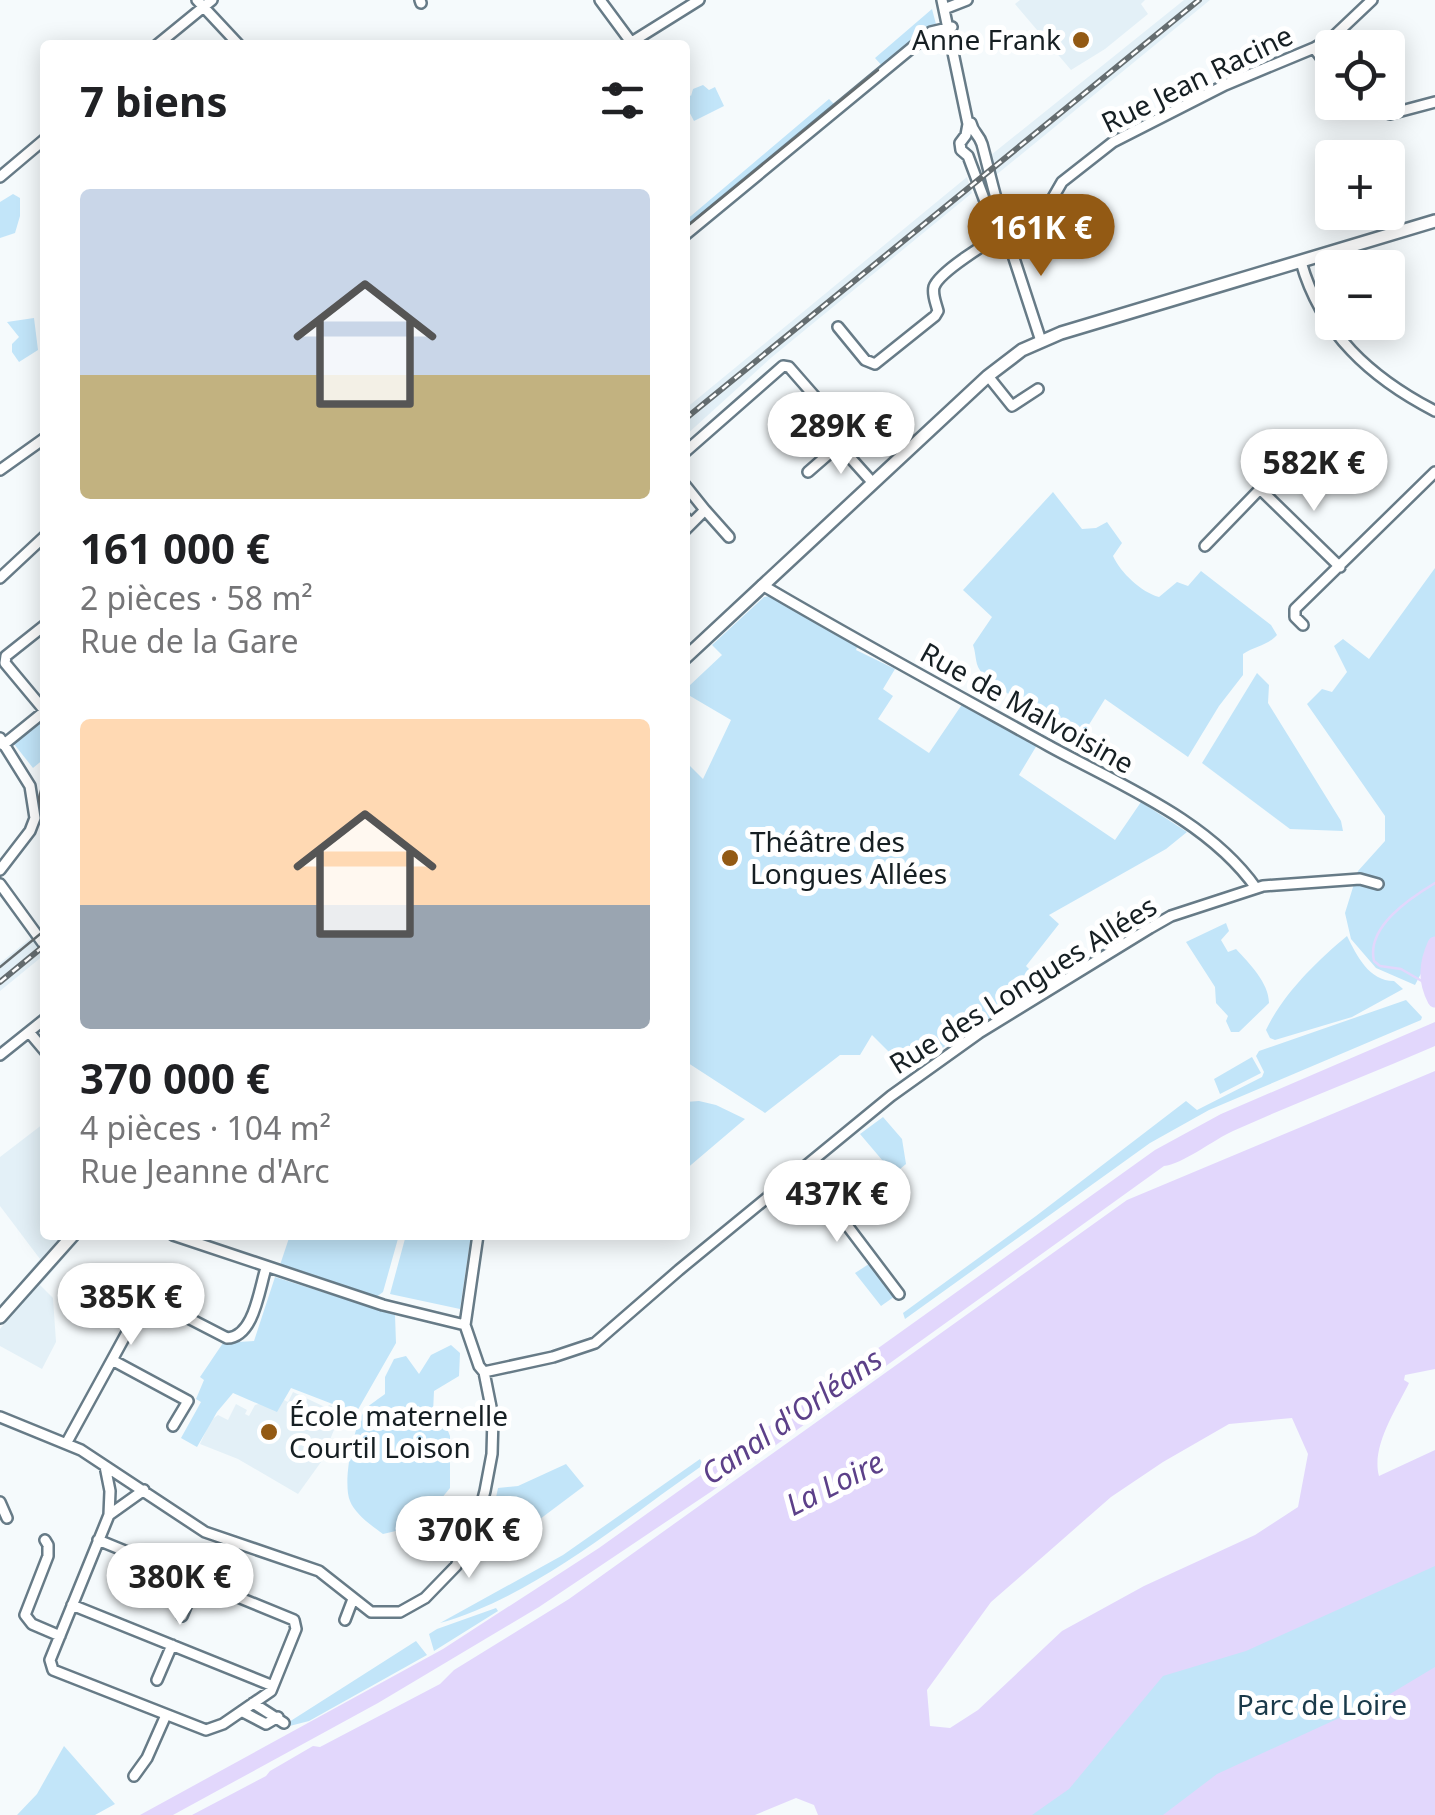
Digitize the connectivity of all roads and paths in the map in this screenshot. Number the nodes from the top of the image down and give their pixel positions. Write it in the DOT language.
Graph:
graph roads {
  1 [pos="600,0"];
  2 [pos="699,0"];
  3 [pos="968,0"];
  4 [pos="1372,0"];
  5 [pos="204,2"];
  6 [pos="945,4"];
  7 [pos="950,27"];
  8 [pos="162,40"];
  9 [pos="235,40"];
  10 [pos="626,40"];
  11 [pos="635,40"];
  12 [pos="1314,48"];
  13 [pos="1435,102"];
  14 [pos="1405,110"];
  15 [pos="970,135"];
  16 [pos="40,144"];
  17 [pos="981,148"];
  18 [pos="968,156"];
  19 [pos="0,177"];
  20 [pos="1435,221"];
  21 [pos="690,230"];
  22 [pos="1004,233"];
  23 [pos="1010,246"];
  24 [pos="1301,262"];
  25 [pos="838,326"];
  26 [pos="1041,341"];
  27 [pos="988,376"];
  28 [pos="1038,388"];
  29 [pos="1435,412"];
  30 [pos="40,442"];
  31 [pos="839,445"];
  32 [pos="690,448"];
  33 [pos="0,470"];
  34 [pos="808,472"];
  35 [pos="1435,472"];
  36 [pos="873,483"];
  37 [pos="690,492"];
  38 [pos="705,510"];
  39 [pos="690,522"];
  40 [pos="729,537"];
  41 [pos="40,541"];
  42 [pos="1205,546"];
  43 [pos="1340,567"];
  44 [pos="0,578"];
  45 [pos="762,586"];
  46 [pos="1303,625"];
  47 [pos="40,629"];
  48 [pos="690,650"];
  49 [pos="40,705"];
  50 [pos="40,714"];
  51 [pos="1,741"];
  52 [pos="0,870"];
  53 [pos="1378,884"];
  54 [pos="1256,888"];
  55 [pos="2,892"];
  56 [pos="40,940"];
  57 [pos="40,1022"];
  58 [pos="29,1032"];
  59 [pos="40,1046"];
  60 [pos="0,1055"];
  61 [pos="803,1167"];
  62 [pos="69,1240"];
  63 [pos="187,1240"];
  64 [pos="477,1240"];
  65 [pos="266,1268"];
  66 [pos="900,1294"];
  67 [pos="163,1306"];
  68 [pos="1,1314"];
  69 [pos="130,1326"];
  70 [pos="466,1326"];
  71 [pos="112,1360"];
  72 [pos="484,1372"];
  73 [pos="0,1416"];
  74 [pos="174,1426"];
  75 [pos="67,1442"];
  76 [pos="105,1466"];
  77 [pos="144,1490"];
  78 [pos="0,1502"];
  79 [pos="109,1515"];
  80 [pos="7,1518"];
  81 [pos="45,1540"];
  82 [pos="98,1540"];
  83 [pos="197,1580"];
  84 [pos="353,1599"];
  85 [pos="72,1605"];
  86 [pos="182,1616"];
  87 [pos="346,1620"];
  88 [pos="60,1636"];
  89 [pos="172,1645"];
  90 [pos="157,1680"];
  91 [pos="273,1686"];
  92 [pos="253,1704"];
  93 [pos="242,1712"];
  94 [pos="166,1715"];
  95 [pos="134,1776"];
  1 -- 10 [label="street"];
  2 -- 11 [label="street"];
  3 -- 6 [label="street"];
  4 -- 12 [label="street, Rue Jean Racine"];
  5 -- 8 [label="street"];
  5 -- 9 [label="street"];
  6 -- 7 [label="street"];
  7 -- 15 [label="street"];
  7 -- 21 [label="street"];
  12 -- 23 [label="street, Rue Jean Racine"];
  13 -- 14 [label="street"];
  15 -- 17 [label="street"];
  15 -- 18 [label="street"];
  16 -- 19 [label="street"];
  17 -- 18 [label="street"];
  17 -- 22 [label="street"];
  18 -- 22 [label="street"];
  20 -- 24 [label="main road"];
  22 -- 23 [label="street"];
  22 -- 25 [label="street"];
  23 -- 26 [label="street"];
  24 -- 26 [label="main road"];
  24 -- 29 [label="street"];
  26 -- 27 [label="main road"];
  27 -- 28 [label="street"];
  27 -- 36 [label="main road"];
  30 -- 33 [label="street"];
  31 -- 32 [label="street"];
  31 -- 34 [label="street"];
  31 -- 36 [label="street"];
  35 -- 43 [label="street"];
  36 -- 45 [label="main road"];
  37 -- 38 [label="street"];
  38 -- 39 [label="street"];
  38 -- 40 [label="street"];
  41 -- 44 [label="street"];
  42 -- 43 [label="street"];
  43 -- 46 [label="street"];
  45 -- 48 [label="main road"];
  45 -- 54 [label="street, Rue de Malvoisine"];
  47 -- 49 [label="street"];
  50 -- 51 [label="street"];
  51 -- 52 [label="street"];
  53 -- 54 [label="street, Rue des Longues Allées"];
  54 -- 61 [label="street, Rue des Longues Allées"];
  55 -- 56 [label="street"];
  57 -- 58 [label="street"];
  58 -- 59 [label="street"];
  58 -- 60 [label="street"];
  61 -- 66 [label="street"];
  61 -- 72 [label="street, Rue des Longues Allées"];
  62 -- 68 [label="main road"];
  63 -- 65 [label="street"];
  64 -- 70 [label="street"];
  65 -- 67 [label="street"];
  65 -- 70 [label="street"];
  69 -- 71 [label="street"];
  70 -- 72 [label="street"];
  71 -- 74 [label="street"];
  71 -- 75 [label="street"];
  72 -- 84 [label="street"];
  73 -- 75 [label="street"];
  75 -- 76 [label="street"];
  76 -- 77 [label="street"];
  76 -- 79 [label="street"];
  77 -- 79 [label="street"];
  77 -- 84 [label="street"];
  78 -- 80 [label="street"];
  79 -- 82 [label="street"];
  81 -- 88 [label="street"];
  82 -- 83 [label="street"];
  82 -- 85 [label="street"];
  83 -- 86 [label="street"];
  83 -- 91 [label="street"];
  84 -- 87 [label="street"];
  85 -- 88 [label="street"];
  85 -- 89 [label="street"];
  88 -- 94 [label="street"];
  89 -- 90 [label="street"];
  89 -- 91 [label="street"];
  91 -- 92 [label="street"];
  92 -- 93 [label="street"];
  92 -- 93 [label="street"];
  93 -- 94 [label="street"];
  94 -- 95 [label="street"];
}
